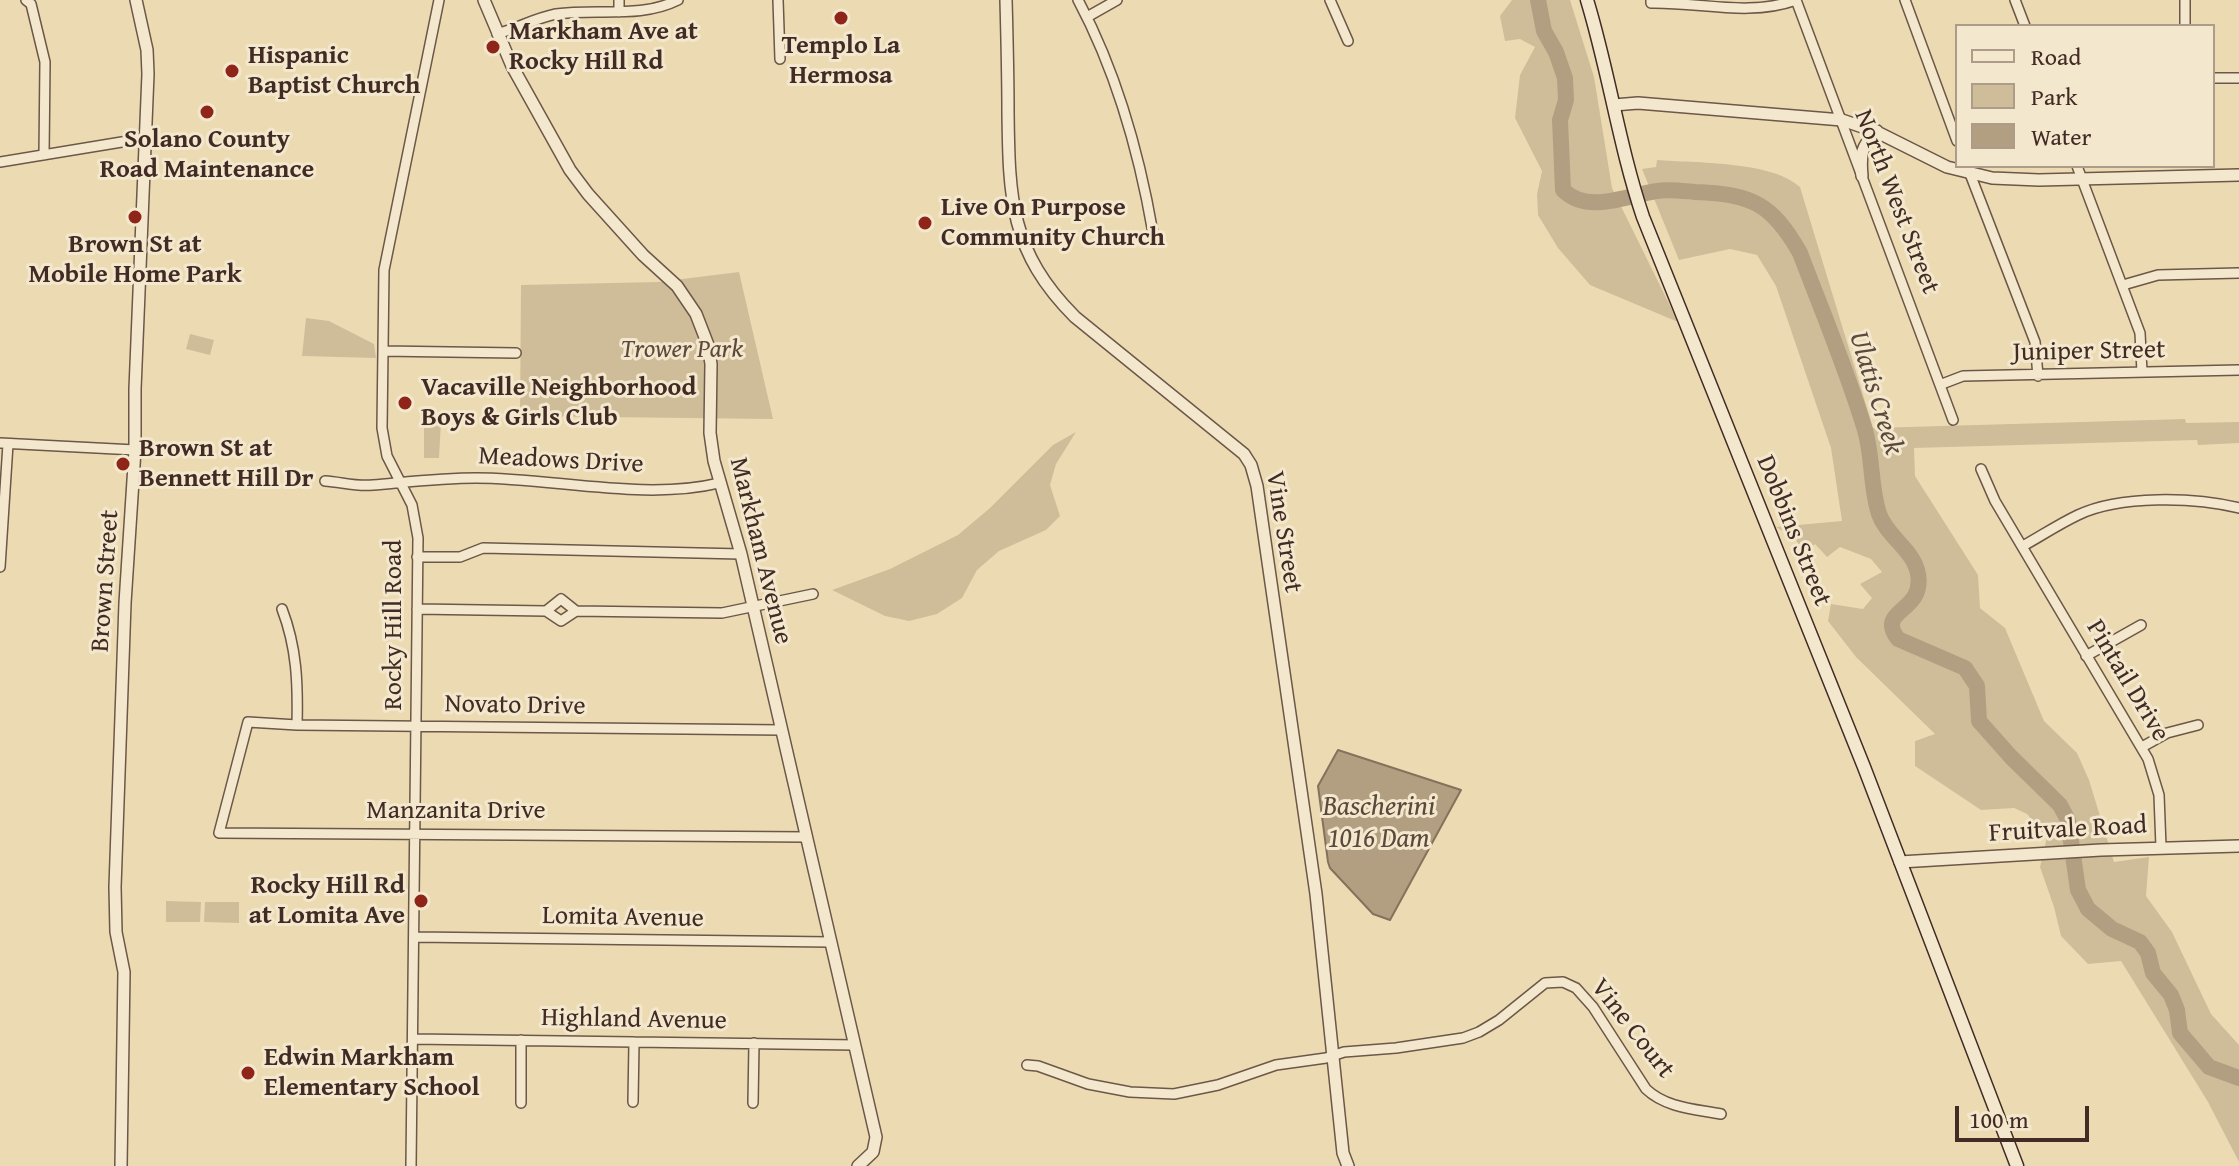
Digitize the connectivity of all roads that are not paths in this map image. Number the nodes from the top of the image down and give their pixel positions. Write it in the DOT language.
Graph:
graph roads {
  1 [pos="26,0"];
  2 [pos="136,0"];
  3 [pos="439,0"];
  4 [pos="484,0"];
  5 [pos="619,0"];
  6 [pos="678,0"];
  7 [pos="778,0"];
  8 [pos="1006,0"];
  9 [pos="1078,0"];
  10 [pos="1117,0"];
  11 [pos="1330,0"];
  12 [pos="1587,0"];
  13 [pos="1651,0"];
  14 [pos="1796,0"];
  15 [pos="1905,0"];
  16 [pos="2015,0"];
  17 [pos="2185,0"];
  18 [pos="619,12"];
  19 [pos="1087,17"];
  20 [pos="2024,24"];
  21 [pos="2185,24"];
  22 [pos="497,34"];
  23 [pos="1348,41"];
  24 [pos="780,59"];
  25 [pos="2215,78"];
  26 [pos="2239,78"];
  27 [pos="1614,105"];
  28 [pos="1842,120"];
  29 [pos="1877,131"];
  30 [pos="1955,136"];
  31 [pos="146,138"];
  32 [pos="44,155"];
  33 [pos="0,162"];
  34 [pos="1955,166"];
  35 [pos="2078,168"];
  36 [pos="1969,170"];
  37 [pos="2239,175"];
  38 [pos="1862,176"];
  39 [pos="2081,179"];
  40 [pos="1153,233"];
  41 [pos="2239,273"];
  42 [pos="2123,285"];
  43 [pos="383,351"];
  44 [pos="516,353"];
  45 [pos="2239,370"];
  46 [pos="2142,372"];
  47 [pos="2038,376"];
  48 [pos="1942,384"];
  49 [pos="1953,420"];
  50 [pos="4,444"];
  51 [pos="135,450"];
  52 [pos="1981,469"];
  53 [pos="325,481"];
  54 [pos="400,482"];
  55 [pos="719,483"];
  56 [pos="2239,508"];
  57 [pos="2023,546"];
  58 [pos="741,554"];
  59 [pos="417,557"];
  60 [pos="0,567"];
  61 [pos="813,594"];
  62 [pos="754,607"];
  63 [pos="282,609"];
  64 [pos="417,609"];
  65 [pos="546,611"];
  66 [pos="576,611"];
  67 [pos="2141,625"];
  68 [pos="2086,656"];
  69 [pos="248,722"];
  70 [pos="297,725"];
  71 [pos="2198,725"];
  72 [pos="416,727"];
  73 [pos="782,730"];
  74 [pos="2142,747"];
  75 [pos="415,834"];
  76 [pos="807,837"];
  77 [pos="2239,846"];
  78 [pos="2161,847"];
  79 [pos="1900,862"];
  80 [pos="414,937"];
  81 [pos="831,942"];
  82 [pos="413,1039"];
  83 [pos="521,1040"];
  84 [pos="634,1042"];
  85 [pos="754,1043"];
  86 [pos="855,1045"];
  87 [pos="1334,1055"];
  88 [pos="1027,1065"];
  89 [pos="633,1102"];
  90 [pos="521,1103"];
  91 [pos="753,1103"];
  92 [pos="1721,1114"];
  93 [pos="121,1166"];
  94 [pos="411,1166"];
  95 [pos="858,1166"];
  96 [pos="1348,1166"];
  97 [pos="2017,1166"];
  1 -- 32 [label="street"];
  2 -- 31 [label="street, Brown Street"];
  3 -- 43 [label="street, Rocky Hill Road"];
  4 -- 22 [label="street, Markham Avenue"];
  5 -- 18 [label="street"];
  6 -- 18 [label="street"];
  7 -- 24 [label="street"];
  8 -- 87 [label="street, Vine Street"];
  9 -- 19 [label="street"];
  10 -- 19 [label="street"];
  11 -- 23 [label="street"];
  12 -- 27 [label="main road"];
  13 -- 14 [label="street"];
  14 -- 28 [label="street, North West Street"];
  15 -- 30 [label="street"];
  16 -- 20 [label="street"];
  17 -- 21 [label="street"];
  18 -- 22 [label="street"];
  19 -- 40 [label="street"];
  22 -- 55 [label="street, Markham Avenue"];
  25 -- 26 [label="street"];
  27 -- 28 [label="street"];
  27 -- 79 [label="main road, Dobbins Street"];
  28 -- 29 [label="street"];
  28 -- 38 [label="street, North West Street"];
  29 -- 34 [label="street"];
  29 -- 38 [label="street"];
  31 -- 32 [label="street"];
  31 -- 51 [label="street, Brown Street"];
  32 -- 33 [label="street"];
  35 -- 39 [label="street"];
  36 -- 39 [label="street"];
  36 -- 47 [label="street"];
  37 -- 39 [label="street"];
  38 -- 48 [label="street, North West Street"];
  39 -- 42 [label="street"];
  41 -- 42 [label="street"];
  42 -- 46 [label="street"];
  43 -- 44 [label="street"];
  43 -- 54 [label="street, Rocky Hill Road"];
  45 -- 46 [label="street, Juniper Street"];
  46 -- 47 [label="street, Juniper Street"];
  47 -- 48 [label="street, Juniper Street"];
  48 -- 49 [label="street, North West Street"];
  50 -- 51 [label="street"];
  50 -- 60 [label="street"];
  51 -- 93 [label="street, Brown Street"];
  52 -- 57 [label="street, Pintail Drive"];
  53 -- 54 [label="street, Meadows Drive"];
  54 -- 55 [label="street, Meadows Drive"];
  54 -- 59 [label="street, Rocky Hill Road"];
  55 -- 58 [label="street, Markham Avenue"];
  56 -- 57 [label="street"];
  57 -- 68 [label="street, Pintail Drive"];
  58 -- 59 [label="street"];
  58 -- 62 [label="street, Markham Avenue"];
  59 -- 64 [label="street, Rocky Hill Road"];
  61 -- 62 [label="street"];
  62 -- 66 [label="street"];
  62 -- 73 [label="street, Markham Avenue"];
  63 -- 70 [label="street"];
  64 -- 65 [label="street"];
  64 -- 72 [label="street, Rocky Hill Road"];
  65 -- 66 [label="street"];
  65 -- 66 [label="street"];
  67 -- 68 [label="street"];
  68 -- 74 [label="street, Pintail Drive"];
  69 -- 70 [label="street, Novato Drive"];
  69 -- 75 [label="street, Manzanita Drive"];
  70 -- 72 [label="street, Novato Drive"];
  71 -- 74 [label="street"];
  72 -- 73 [label="street, Novato Drive"];
  72 -- 75 [label="street, Rocky Hill Road"];
  73 -- 76 [label="street, Markham Avenue"];
  74 -- 78 [label="street, Pintail Drive"];
  75 -- 76 [label="street, Manzanita Drive"];
  75 -- 80 [label="street, Rocky Hill Road"];
  76 -- 81 [label="street, Markham Avenue"];
  77 -- 78 [label="street, Fruitvale Road"];
  78 -- 79 [label="street, Fruitvale Road"];
  79 -- 97 [label="main road, Dobbins Street"];
  80 -- 81 [label="street, Lomita Avenue"];
  80 -- 82 [label="street, Rocky Hill Road"];
  81 -- 86 [label="street, Markham Avenue"];
  82 -- 83 [label="street, Highland Avenue"];
  82 -- 94 [label="street, Rocky Hill Road"];
  83 -- 84 [label="street, Highland Avenue"];
  83 -- 90 [label="street"];
  84 -- 85 [label="street, Highland Avenue"];
  84 -- 89 [label="street"];
  85 -- 86 [label="street, Highland Avenue"];
  85 -- 91 [label="street"];
  86 -- 95 [label="street, Markham Avenue"];
  87 -- 88 [label="street, Vine Court"];
  87 -- 92 [label="street, Vine Court"];
  87 -- 96 [label="street, Vine Street"];
}
